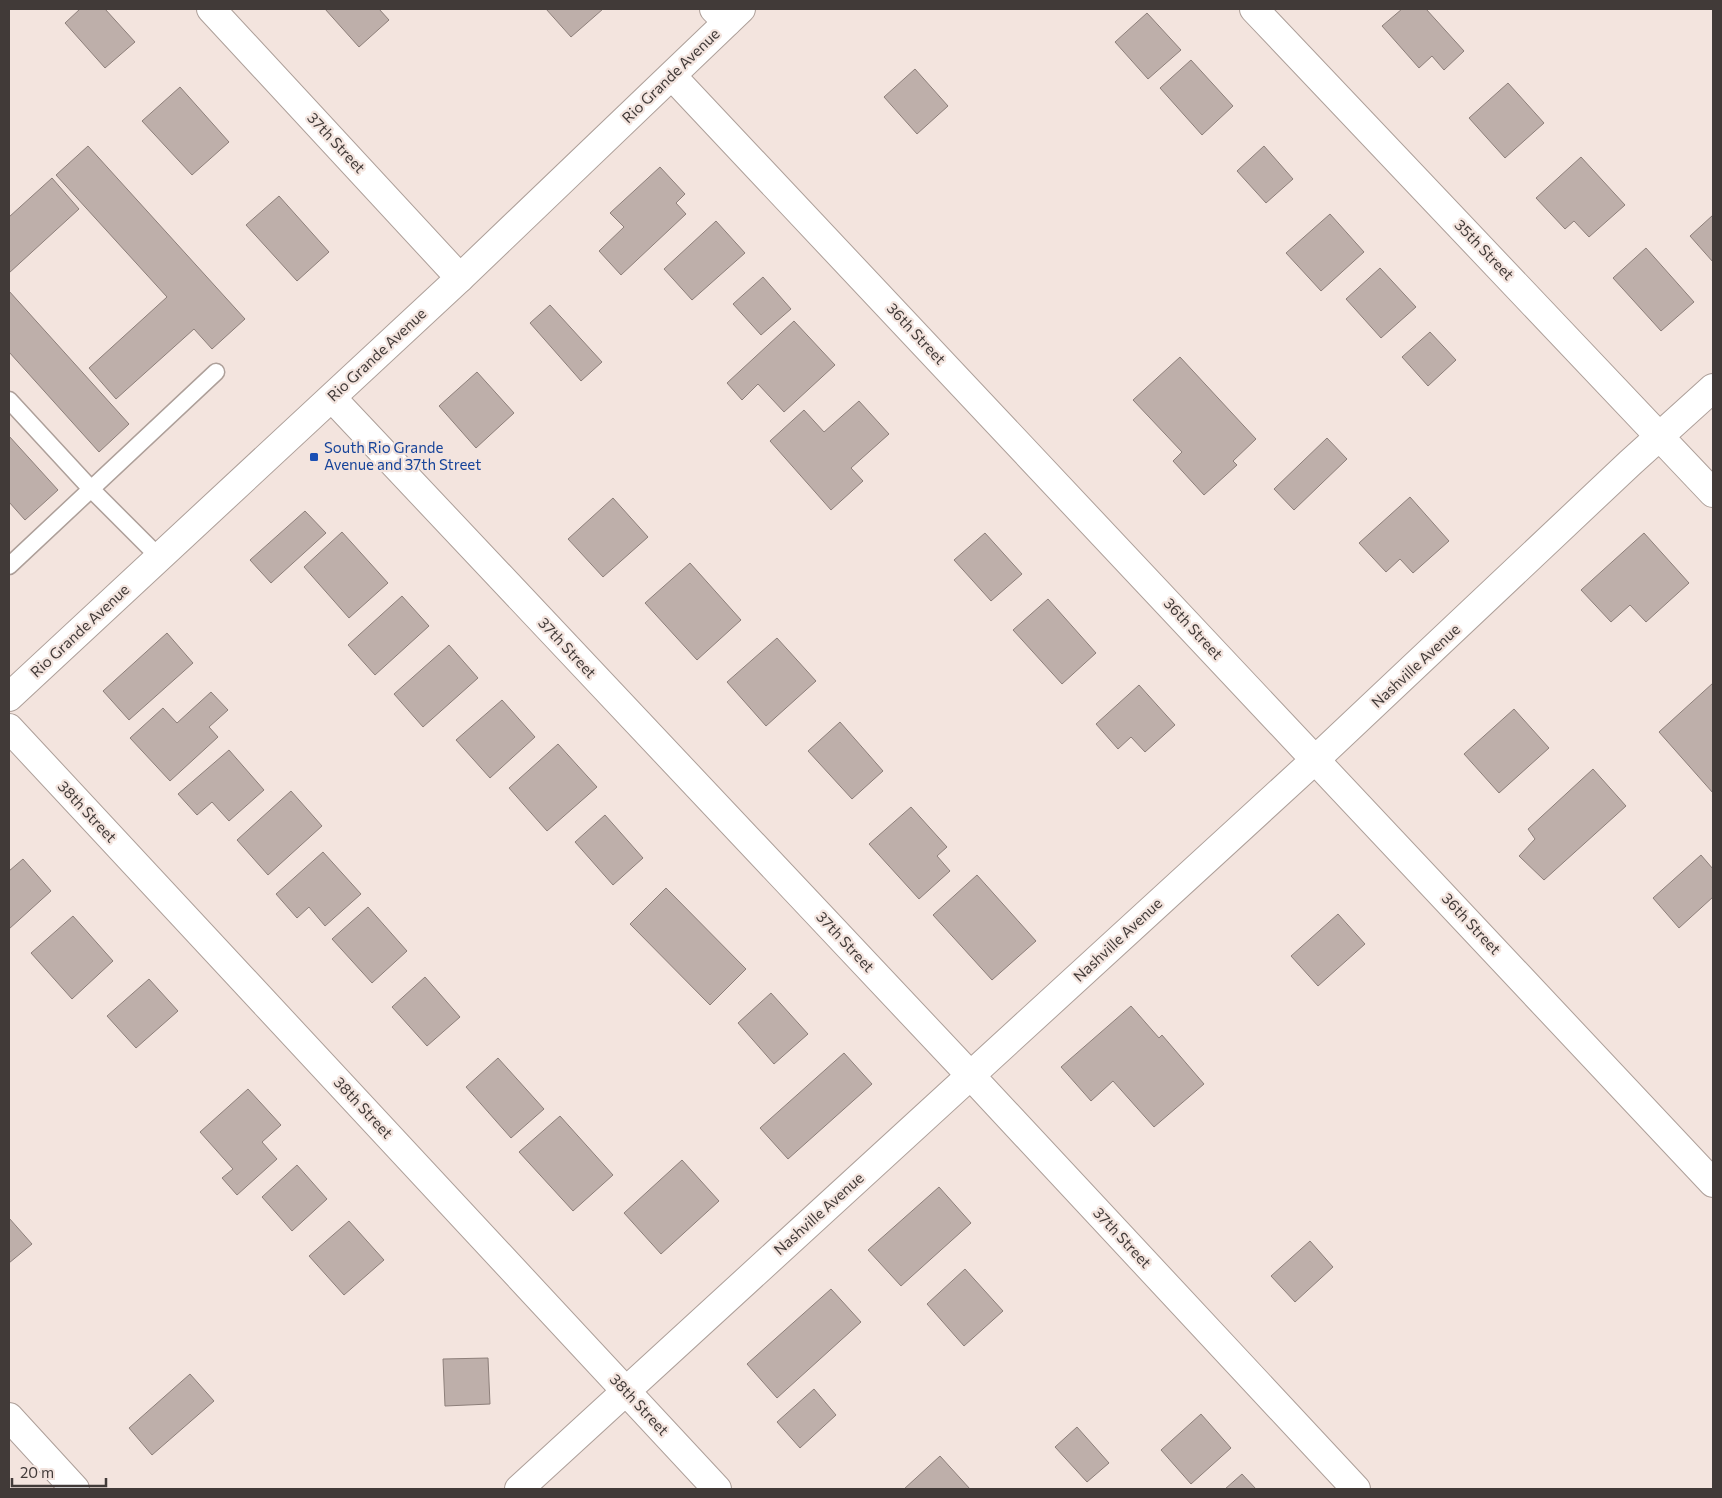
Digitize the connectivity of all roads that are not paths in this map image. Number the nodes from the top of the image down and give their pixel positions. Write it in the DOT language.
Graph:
graph roads {
  1 [pos="211,9"];
  2 [pos="1254,9"];
  3 [pos="727,13"];
  4 [pos="672,76"];
  5 [pos="460,278"];
  6 [pos="216,372"];
  7 [pos="1713,388"];
  8 [pos="332,398"];
  9 [pos="9,400"];
  10 [pos="1660,436"];
  11 [pos="92,490"];
  12 [pos="1713,493"];
  13 [pos="160,557"];
  14 [pos="9,566"];
  15 [pos="9,697"];
  16 [pos="9,728"];
  17 [pos="1316,760"];
  18 [pos="971,1076"];
  19 [pos="1713,1183"];
  20 [pos="626,1390"];
  21 [pos="9,1417"];
  22 [pos="75,1489"];
  23 [pos="519,1489"];
  24 [pos="717,1489"];
  25 [pos="1356,1489"];
  1 -- 5 [label="street, 37th Street"];
  2 -- 10 [label="street, 35th Street"];
  3 -- 4 [label="street, Rio Grande Avenue"];
  4 -- 5 [label="street, Rio Grande Avenue"];
  4 -- 17 [label="street, 36th Street"];
  5 -- 8 [label="street, Rio Grande Avenue"];
  6 -- 11 [label="lane"];
  7 -- 10 [label="street, Nashville Avenue"];
  8 -- 13 [label="street, Rio Grande Avenue"];
  8 -- 18 [label="street, 37th Street"];
  9 -- 11 [label="lane"];
  10 -- 12 [label="street, 35th Street"];
  10 -- 17 [label="street, Nashville Avenue"];
  11 -- 13 [label="lane"];
  11 -- 14 [label="lane"];
  13 -- 15 [label="street, Rio Grande Avenue"];
  16 -- 20 [label="street, 38th Street"];
  17 -- 18 [label="street, Nashville Avenue"];
  17 -- 19 [label="street, 36th Street"];
  18 -- 20 [label="street, Nashville Avenue"];
  18 -- 25 [label="street, 37th Street"];
  20 -- 23 [label="street, Nashville Avenue"];
  20 -- 24 [label="street, 38th Street"];
  21 -- 22 [label="street"];
}
